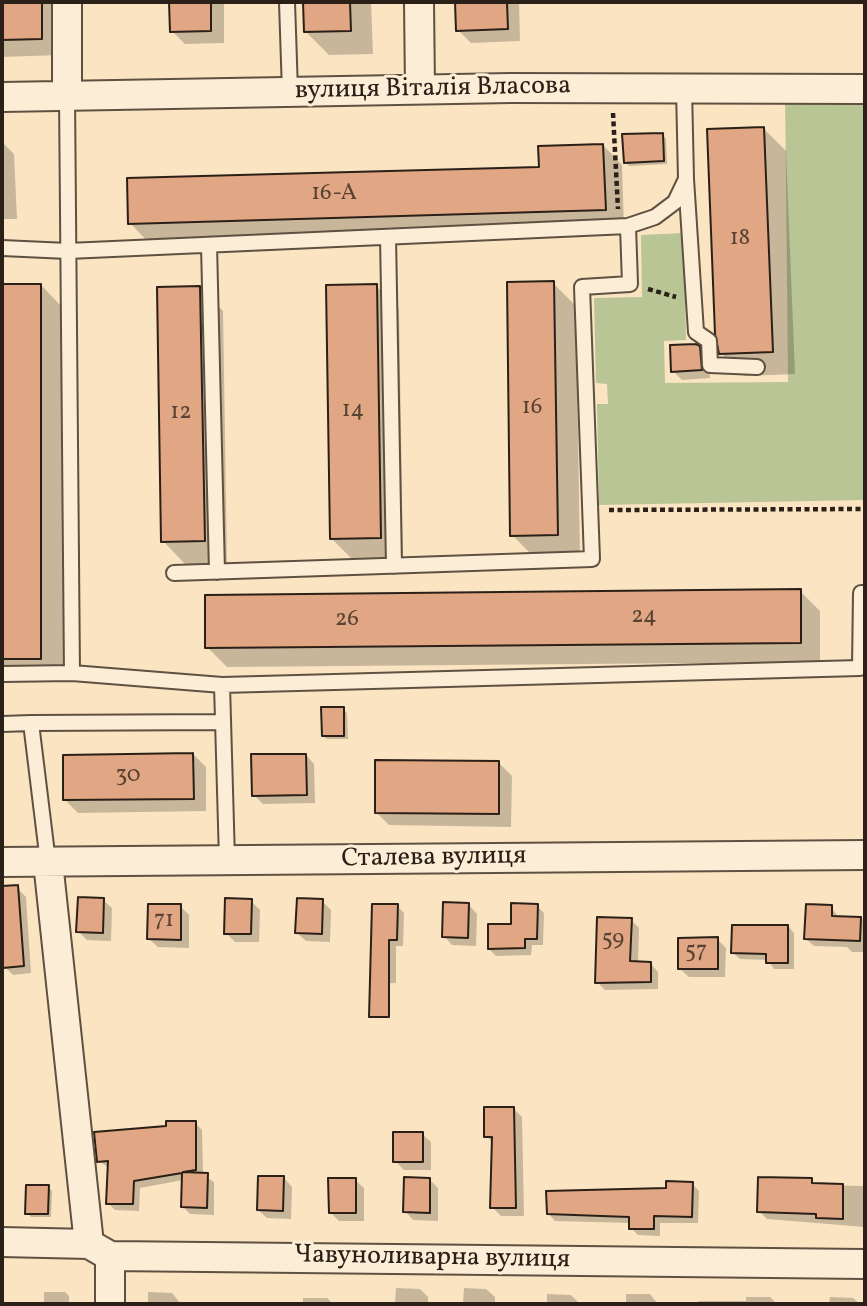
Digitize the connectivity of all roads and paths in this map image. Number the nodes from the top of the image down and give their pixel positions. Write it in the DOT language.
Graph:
graph roads {
  1 [pos="67,2"];
  2 [pos="287,2"];
  3 [pos="419,2"];
  4 [pos="612,88"];
  5 [pos="684,88"];
  6 [pos="420,89"];
  7 [pos="865,89"];
  8 [pos="290,92"];
  9 [pos="67,96"];
  10 [pos="2,97"];
  11 [pos="686,179"];
  12 [pos="623,227"];
  13 [pos="388,237"];
  14 [pos="209,245"];
  15 [pos="2,248"];
  16 [pos="68,251"];
  17 [pos="630,284"];
  18 [pos="694,303"];
  19 [pos="757,366"];
  20 [pos="865,509"];
  21 [pos="591,510"];
  22 [pos="394,566"];
  23 [pos="217,572"];
  24 [pos="174,573"];
  25 [pos="865,593"];
  26 [pos="72,673"];
  27 [pos="2,674"];
  28 [pos="222,685"];
  29 [pos="223,722"];
  30 [pos="31,723"];
  31 [pos="2,724"];
  32 [pos="865,855"];
  33 [pos="227,860"];
  34 [pos="2,862"];
  35 [pos="48,862"];
  36 [pos="2,1242"];
  37 [pos="99,1250"];
  38 [pos="865,1264"];
  39 [pos="110,1304"];
  1 -- 9 [label="street"];
  2 -- 8 [label="lane"];
  3 -- 6 [label="street"];
  4 -- 5 [label="street, вулиця Віталія Власова"];
  4 -- 6 [label="street, вулиця Віталія Власова"];
  4 -- 12 [label="path"];
  5 -- 7 [label="street, вулиця Віталія Власова"];
  5 -- 11 [label="lane"];
  6 -- 8 [label="street, вулиця Віталія Власова"];
  8 -- 9 [label="street, вулиця Віталія Власова"];
  9 -- 10 [label="street, вулиця Віталія Власова"];
  9 -- 16 [label="lane"];
  11 -- 12 [label="lane"];
  11 -- 18 [label="lane"];
  12 -- 13 [label="lane"];
  12 -- 17 [label="lane"];
  13 -- 14 [label="lane"];
  13 -- 22 [label="lane"];
  14 -- 16 [label="lane"];
  14 -- 23 [label="lane"];
  15 -- 16 [label="lane"];
  16 -- 26 [label="lane"];
  17 -- 18 [label="path"];
  17 -- 21 [label="lane"];
  18 -- 19 [label="lane"];
  20 -- 21 [label="path"];
  21 -- 22 [label="lane"];
  22 -- 23 [label="lane"];
  23 -- 24 [label="lane"];
  25 -- 28 [label="lane"];
  26 -- 27 [label="lane"];
  26 -- 28 [label="lane"];
  28 -- 29 [label="lane"];
  29 -- 30 [label="lane"];
  29 -- 33 [label="lane"];
  30 -- 31 [label="lane"];
  30 -- 35 [label="lane"];
  32 -- 33 [label="street, Сталева вулиця"];
  33 -- 35 [label="street, Сталева вулиця"];
  34 -- 35 [label="street, Сталева вулиця"];
  35 -- 37 [label="street"];
  36 -- 37 [label="street, Чавуноливарна вулиця"];
  37 -- 38 [label="street, Чавуноливарна вулиця"];
  37 -- 39 [label="street"];
}
